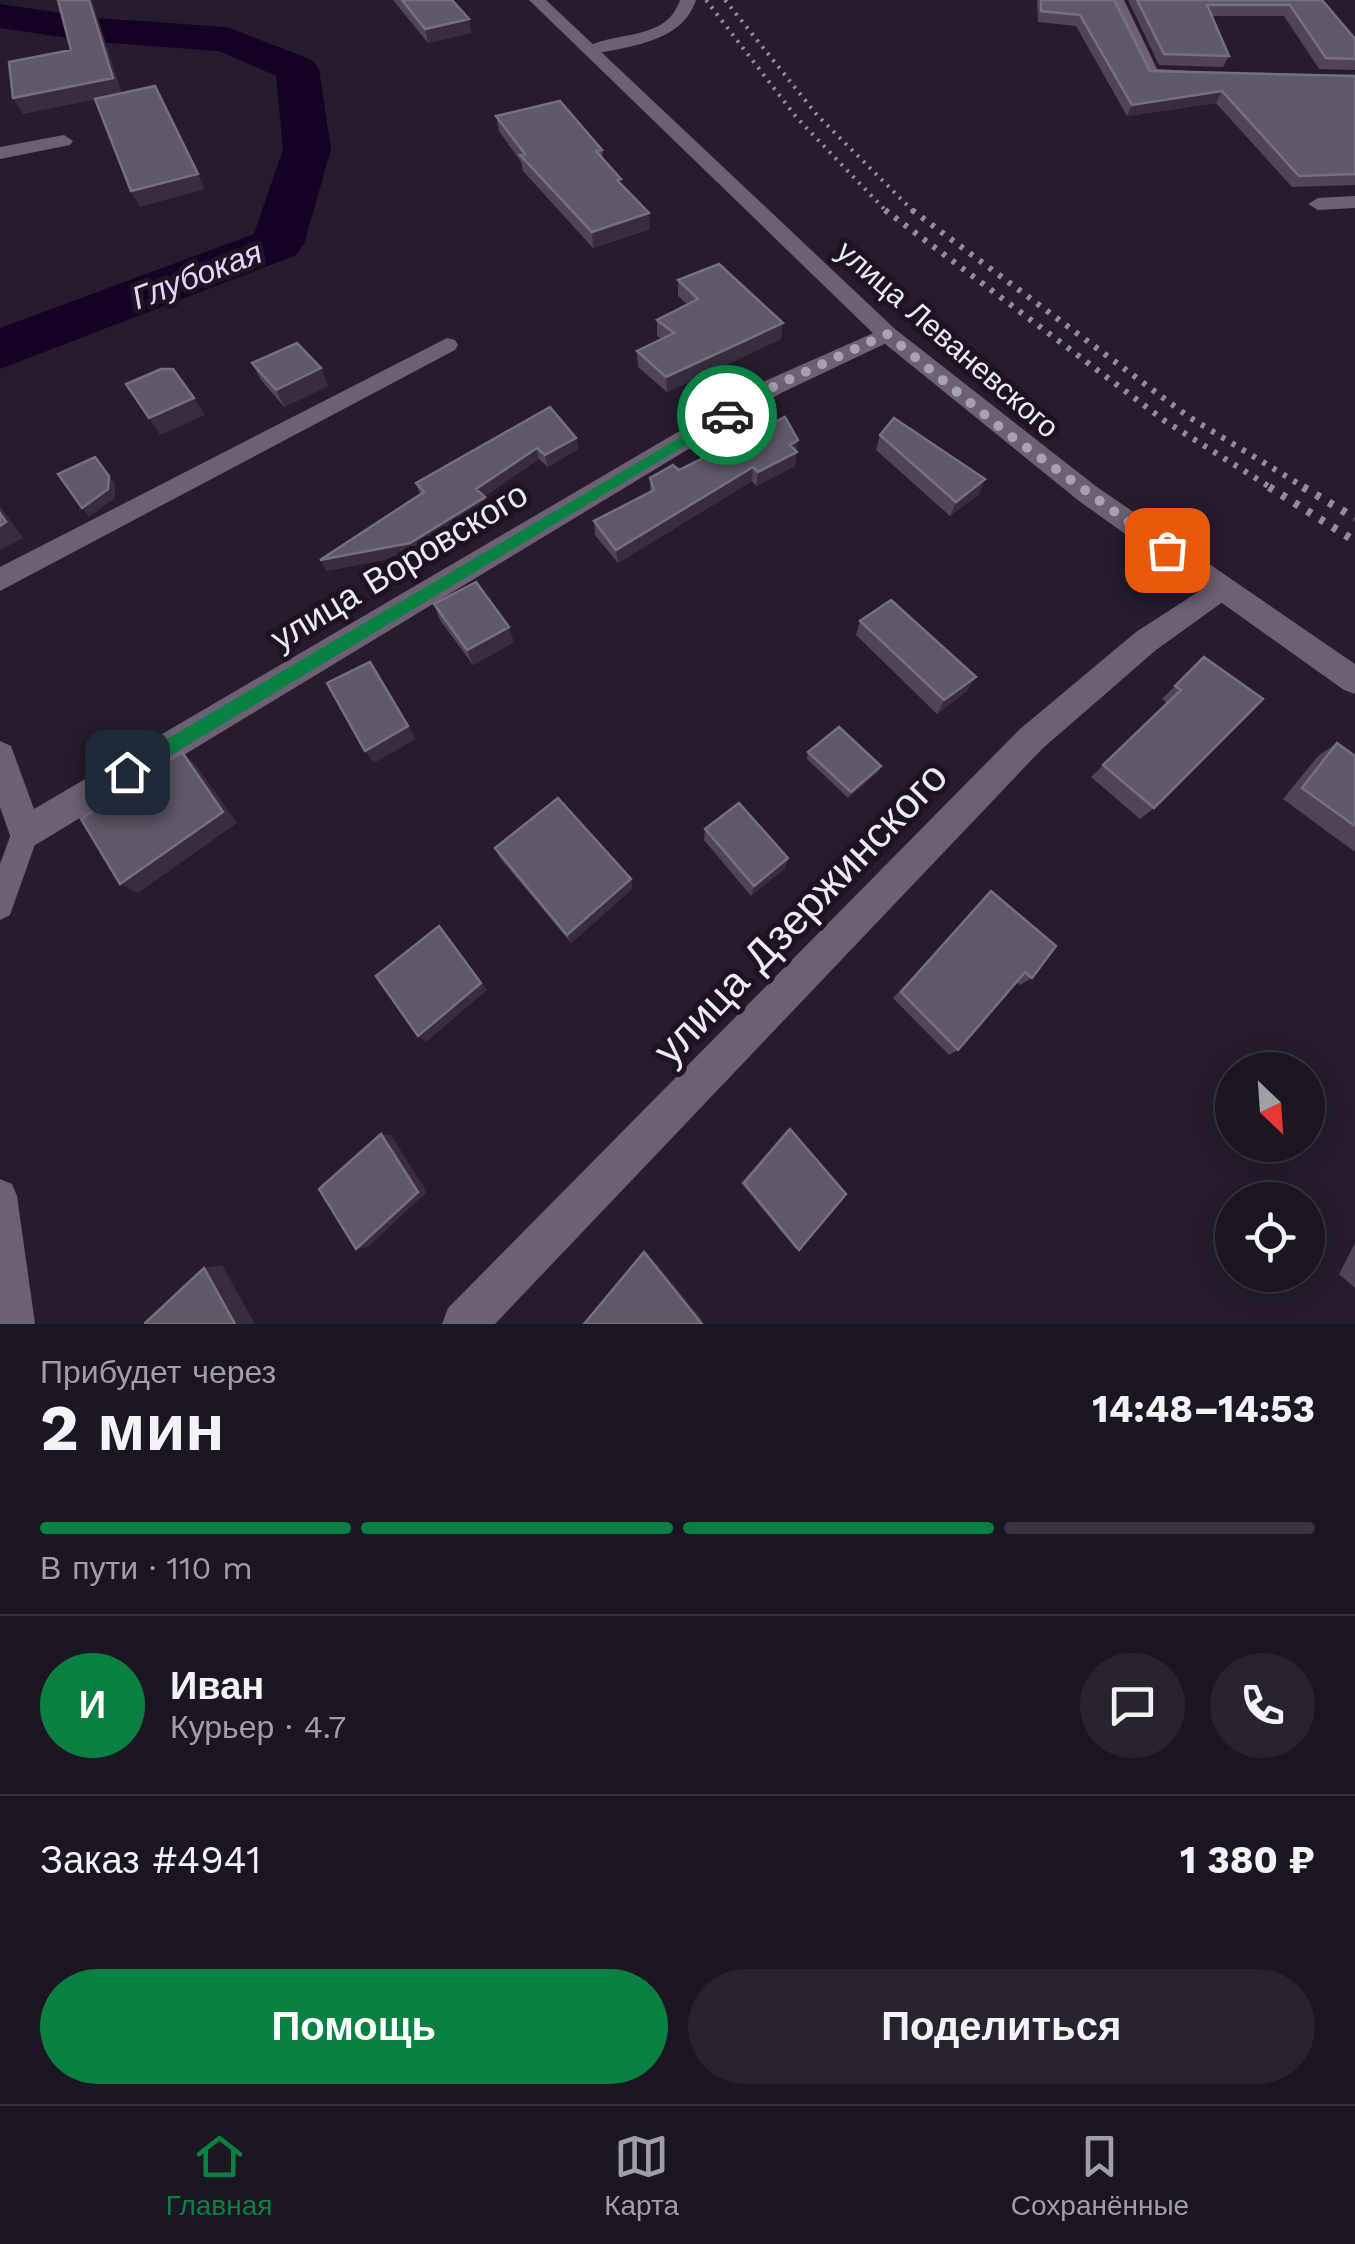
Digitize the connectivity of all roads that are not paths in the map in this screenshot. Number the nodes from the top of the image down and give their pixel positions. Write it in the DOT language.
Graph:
graph roads {
  1 [pos="537,0"];
  2 [pos="688,0"];
  3 [pos="1116,0"];
  4 [pos="590,50"];
  5 [pos="1207,76"];
  6 [pos="64,141"];
  7 [pos="0,153"];
  8 [pos="1355,202"];
  9 [pos="1318,204"];
  10 [pos="887,334"];
  11 [pos="448,344"];
  12 [pos="0,580"];
  13 [pos="1220,588"];
  14 [pos="1355,681"];
  15 [pos="0,756"];
  16 [pos="25,833"];
  17 [pos="0,905"];
  18 [pos="0,1196"];
  19 [pos="16,1324"];
  20 [pos="464,1324"];
  1 -- 4 [label="street, улица Леваневского"];
  2 -- 4 [label="street"];
  3 -- 5 [label="street"];
  4 -- 10 [label="street, улица Леваневского"];
  6 -- 7 [label="street"];
  8 -- 9 [label="street"];
  10 -- 13 [label="street, улица Леваневского"];
  10 -- 16 [label="street, улица Воровского"];
  11 -- 12 [label="street"];
  13 -- 14 [label="street, улица Леваневского"];
  13 -- 20 [label="street, улица Дзержинского"];
  15 -- 16 [label="street"];
  16 -- 17 [label="lane"];
  18 -- 19 [label="lane"];
}
